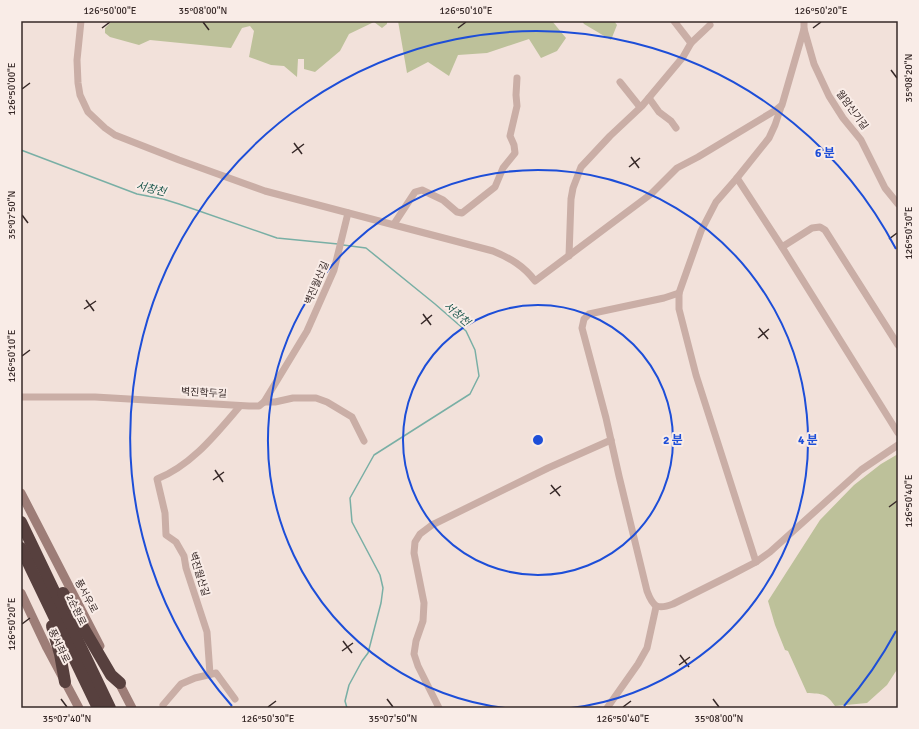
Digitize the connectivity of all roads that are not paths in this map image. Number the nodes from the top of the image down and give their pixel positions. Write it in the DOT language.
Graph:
graph roads {
  1 [pos="81,21"];
  2 [pos="674,21"];
  3 [pos="710,24"];
  4 [pos="804,25"];
  5 [pos="691,43"];
  6 [pos="517,78"];
  7 [pos="620,82"];
  8 [pos="649,98"];
  9 [pos="782,105"];
  10 [pos="640,107"];
  11 [pos="676,128"];
  12 [pos="737,178"];
  13 [pos="898,204"];
  14 [pos="348,213"];
  15 [pos="394,224"];
  16 [pos="782,247"];
  17 [pos="569,256"];
  18 [pos="679,293"];
  19 [pos="898,345"];
  20 [pos="21,397"];
  21 [pos="264,402"];
  22 [pos="240,406"];
  23 [pos="898,433"];
  24 [pos="611,440"];
  25 [pos="364,441"];
  26 [pos="898,445"];
  27 [pos="21,493"];
  28 [pos="24,528"];
  29 [pos="21,548"];
  30 [pos="756,562"];
  31 [pos="38,583"];
  32 [pos="21,592"];
  33 [pos="656,606"];
  34 [pos="210,674"];
  35 [pos="65,682"];
  36 [pos="120,683"];
  37 [pos="234,699"];
  38 [pos="162,707"];
  39 [pos="79,708"];
  40 [pos="98,708"];
  41 [pos="110,708"];
  42 [pos="132,708"];
  43 [pos="439,708"];
  44 [pos="607,708"];
  1 -- 14 [label="street"];
  2 -- 5 [label="street"];
  3 -- 5 [label="street"];
  4 -- 9 [label="street"];
  4 -- 13 [label="street, 월암신기길"];
  5 -- 8 [label="street"];
  6 -- 15 [label="street"];
  7 -- 10 [label="street"];
  8 -- 10 [label="street"];
  8 -- 11 [label="street"];
  9 -- 12 [label="street"];
  9 -- 17 [label="street"];
  10 -- 17 [label="street"];
  12 -- 16 [label="street"];
  12 -- 18 [label="street"];
  14 -- 15 [label="street"];
  14 -- 21 [label="street, 벽진월산길"];
  15 -- 17 [label="street"];
  16 -- 19 [label="street"];
  16 -- 23 [label="street"];
  18 -- 24 [label="street"];
  18 -- 30 [label="street"];
  20 -- 22 [label="street, 벽진학두길"];
  21 -- 22 [label="street, 벽진학두길"];
  21 -- 25 [label="street, 벽진학두길"];
  22 -- 34 [label="street, 벽진월산길"];
  24 -- 33 [label="street"];
  24 -- 43 [label="street"];
  26 -- 30 [label="street"];
  27 -- 36 [label="street, 풍서우로"];
  28 -- 36 [label="highway"];
  28 -- 41 [label="highway, 2순환로"];
  29 -- 31 [label="highway"];
  30 -- 33 [label="street"];
  31 -- 35 [label="highway"];
  31 -- 40 [label="highway"];
  32 -- 35 [label="street, 풍서좌로"];
  33 -- 44 [label="street"];
  34 -- 37 [label="street"];
  34 -- 38 [label="street"];
  35 -- 39 [label="street, 풍서좌로"];
  36 -- 42 [label="street, 풍서우로"];
}
